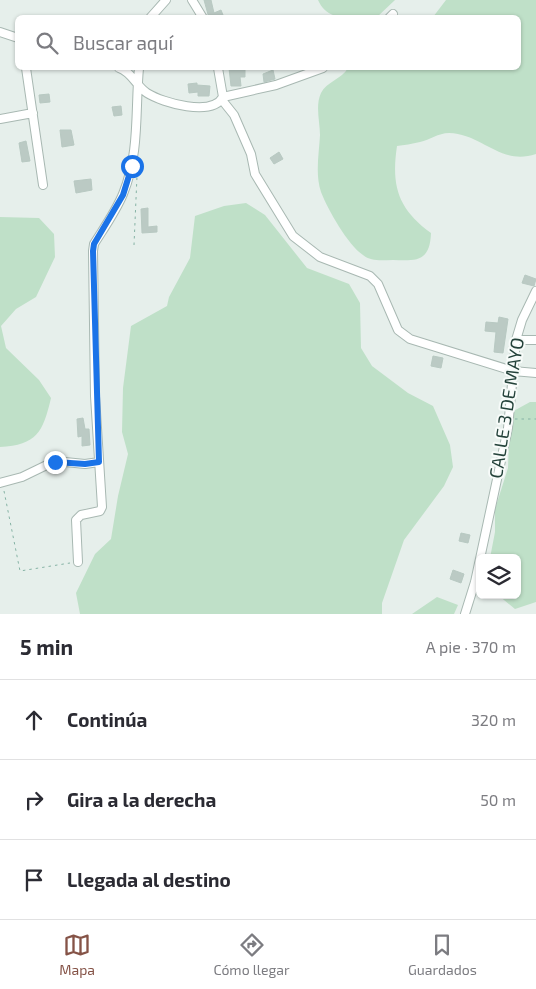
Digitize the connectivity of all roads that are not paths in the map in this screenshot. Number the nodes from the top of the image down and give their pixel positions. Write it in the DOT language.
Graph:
graph roads {
  1 [pos="166,0"];
  2 [pos="192,0"];
  3 [pos="153,15"];
  4 [pos="201,15"];
  5 [pos="0,32"];
  6 [pos="15,37"];
  7 [pos="26,70"];
  8 [pos="122,70"];
  9 [pos="139,70"];
  10 [pos="218,70"];
  11 [pos="317,70"];
  12 [pos="138,85"];
  13 [pos="223,98"];
  14 [pos="33,113"];
  15 [pos="0,119"];
  16 [pos="43,185"];
  17 [pos="536,291"];
  18 [pos="516,340"];
  19 [pos="536,340"];
  20 [pos="513,371"];
  21 [pos="536,373"];
  22 [pos="99,462"];
  23 [pos="1,482"];
  24 [pos="78,562"];
  25 [pos="465,614"];
  1 -- 3 [label="street"];
  2 -- 4 [label="street"];
  5 -- 6 [label="street"];
  7 -- 14 [label="street"];
  8 -- 12 [label="street"];
  9 -- 12 [label="street"];
  10 -- 13 [label="street"];
  11 -- 13 [label="street"];
  12 -- 13 [label="street"];
  12 -- 22 [label="street"];
  13 -- 20 [label="street"];
  14 -- 15 [label="street"];
  14 -- 16 [label="street"];
  17 -- 18 [label="street, CALLE 3 DE MAYO"];
  18 -- 19 [label="street"];
  18 -- 20 [label="street, CALLE 3 DE MAYO"];
  20 -- 21 [label="street"];
  20 -- 25 [label="street, CALLE 3 DE MAYO"];
  22 -- 23 [label="street"];
  22 -- 24 [label="street"];
}
